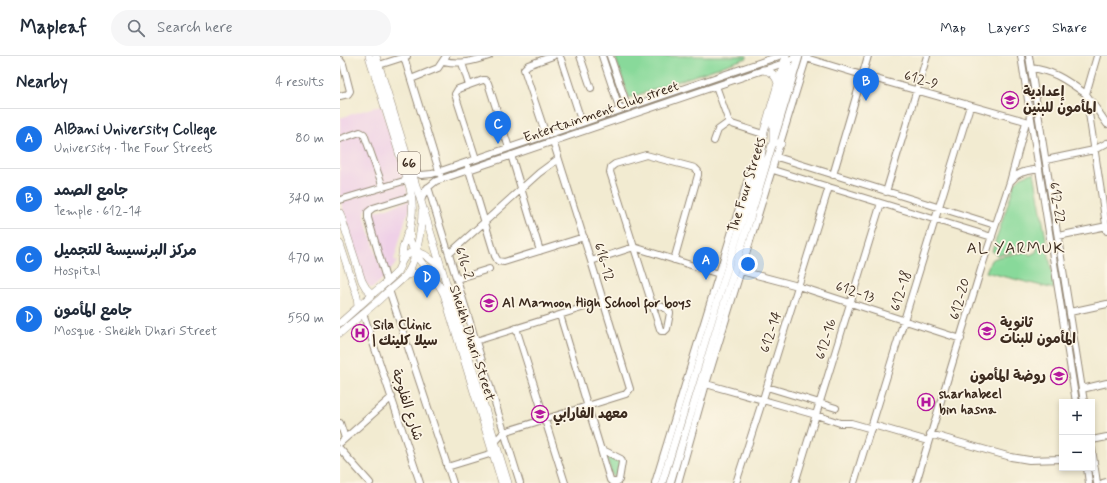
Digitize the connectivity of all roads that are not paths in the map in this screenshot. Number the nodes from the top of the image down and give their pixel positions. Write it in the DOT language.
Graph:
graph roads {
  1 [pos="369,56"];
  2 [pos="376,56"];
  3 [pos="406,56"];
  4 [pos="489,56"];
  5 [pos="554,56"];
  6 [pos="559,56"];
  7 [pos="580,56"];
  8 [pos="602,56"];
  9 [pos="610,56"];
  10 [pos="802,56"];
  11 [pos="868,56"];
  12 [pos="927,56"];
  13 [pos="1021,56"];
  14 [pos="1029,56"];
  15 [pos="1097,56"];
  16 [pos="390,58"];
  17 [pos="445,58"];
  18 [pos="540,58"];
  19 [pos="785,58"];
  20 [pos="340,60"];
  21 [pos="462,63"];
  22 [pos="379,65"];
  23 [pos="1031,68"];
  24 [pos="763,70"];
  25 [pos="785,72"];
  26 [pos="862,75"];
  27 [pos="411,79"];
  28 [pos="778,83"];
  29 [pos="469,85"];
  30 [pos="716,86"];
  31 [pos="590,88"];
  32 [pos="917,90"];
  33 [pos="1086,94"];
  34 [pos="340,96"];
  35 [pos="1036,99"];
  36 [pos="1028,100"];
  37 [pos="627,105"];
  38 [pos="970,106"];
  39 [pos="619,108"];
  40 [pos="729,122"];
  41 [pos="1028,122"];
  42 [pos="582,123"];
  43 [pos="1107,124"];
  44 [pos="763,134"];
  45 [pos="546,135"];
  46 [pos="340,138"];
  47 [pos="531,140"];
  48 [pos="553,141"];
  49 [pos="714,141"];
  50 [pos="777,143"];
  51 [pos="1107,143"];
  52 [pos="763,146"];
  53 [pos="509,148"];
  54 [pos="532,148"];
  55 [pos="1094,150"];
  56 [pos="511,155"];
  57 [pos="777,157"];
  58 [pos="476,159"];
  59 [pos="558,159"];
  60 [pos="1046,160"];
  61 [pos="466,162"];
  62 [pos="1039,169"];
  63 [pos="468,170"];
  64 [pos="773,170"];
  65 [pos="412,171"];
  66 [pos="439,172"];
  67 [pos="833,175"];
  68 [pos="442,179"];
  69 [pos="407,180"];
  70 [pos="1010,182"];
  71 [pos="764,185"];
  72 [pos="383,187"];
  73 [pos="428,187"];
  74 [pos="829,187"];
  75 [pos="521,189"];
  76 [pos="886,192"];
  77 [pos="412,196"];
  78 [pos="340,200"];
  79 [pos="421,201"];
  80 [pos="882,203"];
  81 [pos="939,208"];
  82 [pos="340,213"];
  83 [pos="936,220"];
  84 [pos="484,222"];
  85 [pos="995,225"];
  86 [pos="409,228"];
  87 [pos="1107,228"];
  88 [pos="1058,236"];
  89 [pos="584,237"];
  90 [pos="992,238"];
  91 [pos="340,244"];
  92 [pos="634,247"];
  93 [pos="540,250"];
  94 [pos="415,252"];
  95 [pos="449,254"];
  96 [pos="674,260"];
  97 [pos="591,261"];
  98 [pos="401,264"];
  99 [pos="357,265"];
  100 [pos="347,266"];
  101 [pos="489,269"];
  102 [pos="443,270"];
  103 [pos="741,271"];
  104 [pos="719,274"];
  105 [pos="406,275"];
  106 [pos="1064,275"];
  107 [pos="1056,276"];
  108 [pos="434,278"];
  109 [pos="457,279"];
  110 [pos="387,282"];
  111 [pos="798,286"];
  112 [pos="389,290"];
  113 [pos="374,292"];
  114 [pos="604,301"];
  115 [pos="651,302"];
  116 [pos="850,303"];
  117 [pos="1107,304"];
  118 [pos="361,310"];
  119 [pos="714,310"];
  120 [pos="1070,312"];
  121 [pos="722,313"];
  122 [pos="560,315"];
  123 [pos="905,321"];
  124 [pos="340,323"];
  125 [pos="516,328"];
  126 [pos="340,333"];
  127 [pos="961,339"];
  128 [pos="476,341"];
  129 [pos="1107,383"];
  130 [pos="706,384"];
  131 [pos="767,387"];
  132 [pos="1082,389"];
  133 [pos="392,397"];
  134 [pos="1076,399"];
  135 [pos="1084,399"];
  136 [pos="763,400"];
  137 [pos="819,403"];
  138 [pos="588,406"];
  139 [pos="836,408"];
  140 [pos="816,415"];
  141 [pos="867,417"];
  142 [pos="546,420"];
  143 [pos="340,423"];
  144 [pos="873,425"];
  145 [pos="490,428"];
  146 [pos="504,432"];
  147 [pos="930,434"];
  148 [pos="1107,437"];
  149 [pos="345,438"];
  150 [pos="1095,439"];
  151 [pos="928,441"];
  152 [pos="495,442"];
  153 [pos="340,443"];
  154 [pos="340,449"];
  155 [pos="601,449"];
  156 [pos="493,453"];
  157 [pos="1059,459"];
  158 [pos="448,467"];
  159 [pos="675,469"];
  160 [pos="1095,470"];
  161 [pos="1087,471"];
  162 [pos="368,482"];
  163 [pos="679,482"];
  164 [pos="1107,482"];
  165 [pos="420,483"];
  166 [pos="453,483"];
  167 [pos="502,483"];
  168 [pos="508,483"];
  169 [pos="520,483"];
  170 [pos="565,483"];
  171 [pos="655,483"];
  172 [pos="662,483"];
  173 [pos="670,483"];
  174 [pos="736,483"];
  175 [pos="795,483"];
  176 [pos="854,483"];
  177 [pos="916,483"];
  178 [pos="1089,483"];
  179 [pos="1097,483"];
  180 [pos="1103,483"];
  1 -- 69 [label="main road, Sheikh Dhari Street / 66"];
  2 -- 22 [label="main road, Sheikh Dhari Street / 66"];
  3 -- 16 [label="street"];
  3 -- 27 [label="street"];
  4 -- 21 [label="street"];
  5 -- 18 [label="street"];
  6 -- 42 [label="street"];
  7 -- 31 [label="street"];
  8 -- 39 [label="street"];
  9 -- 37 [label="street"];
  10 -- 19 [label="street, Entertainment Club street"];
  10 -- 26 [label="street, 612-9"];
  10 -- 50 [label="main road, The Four Streets"];
  11 -- 26 [label="street"];
  12 -- 32 [label="street"];
  13 -- 36 [label="street, 612-22"];
  14 -- 23 [label="street, 612-22"];
  15 -- 33 [label="street"];
  16 -- 22 [label="street"];
  17 -- 21 [label="street"];
  17 -- 27 [label="street"];
  18 -- 45 [label="street"];
  19 -- 24 [label="street, Entertainment Club street"];
  19 -- 25 [label="main road, The Four Streets"];
  19 -- 37 [label="street, Entertainment Club street"];
  20 -- 34 [label="street"];
  21 -- 29 [label="street"];
  22 -- 65 [label="main road, Sheikh Dhari Street / 66"];
  23 -- 33 [label="street"];
  23 -- 35 [label="street, 612-22"];
  24 -- 28 [label="main road"];
  24 -- 30 [label="street, Entertainment Club street"];
  25 -- 28 [label="main road, The Four Streets"];
  25 -- 50 [label="main road"];
  26 -- 32 [label="street, 612-9"];
  26 -- 67 [label="street"];
  27 -- 66 [label="street"];
  28 -- 44 [label="main road, The Four Streets"];
  29 -- 53 [label="street"];
  29 -- 58 [label="street"];
  30 -- 40 [label="street"];
  30 -- 48 [label="street, Entertainment Club street"];
  32 -- 38 [label="street, 612-9"];
  32 -- 76 [label="street"];
  33 -- 43 [label="street"];
  33 -- 55 [label="street"];
  35 -- 36 [label="street"];
  35 -- 60 [label="street, 612-22"];
  36 -- 41 [label="street, 612-22"];
  37 -- 39 [label="street, Entertainment Club street"];
  38 -- 41 [label="street, 612-9"];
  38 -- 81 [label="street, 612-18"];
  39 -- 42 [label="street, Entertainment Club street"];
  40 -- 44 [label="street"];
  40 -- 49 [label="street"];
  41 -- 62 [label="street, 612-22"];
  41 -- 70 [label="street, 612-20"];
  42 -- 45 [label="street, Entertainment Club street"];
  44 -- 52 [label="main road, The Four Streets"];
  45 -- 47 [label="street, Entertainment Club street"];
  46 -- 72 [label="street"];
  47 -- 53 [label="street, Entertainment Club street"];
  47 -- 54 [label="street"];
  48 -- 54 [label="street, Entertainment Club street"];
  48 -- 59 [label="street, 616-12"];
  50 -- 57 [label="street"];
  50 -- 71 [label="main road, The Four Streets"];
  51 -- 55 [label="street"];
  52 -- 104 [label="street"];
  52 -- 119 [label="main road, The Four Streets"];
  53 -- 58 [label="street, Entertainment Club street"];
  54 -- 56 [label="street, Entertainment Club street"];
  55 -- 60 [label="street"];
  55 -- 87 [label="street"];
  56 -- 63 [label="street, Entertainment Club street"];
  56 -- 75 [label="street"];
  57 -- 64 [label="street"];
  57 -- 67 [label="street"];
  58 -- 61 [label="street, Entertainment Club street"];
  59 -- 75 [label="street"];
  59 -- 89 [label="street, 616-12"];
  60 -- 88 [label="street, 612-22"];
  61 -- 63 [label="street"];
  61 -- 66 [label="street, Entertainment Club street"];
  62 -- 70 [label="street"];
  62 -- 107 [label="street, 612-22"];
  63 -- 68 [label="street, Entertainment Club street"];
  63 -- 84 [label="street"];
  64 -- 71 [label="street"];
  64 -- 74 [label="street"];
  65 -- 66 [label="street, Entertainment Club street"];
  65 -- 79 [label="main road, Sheikh Dhari Street / 66"];
  66 -- 68 [label="street"];
  67 -- 76 [label="street"];
  68 -- 73 [label="street, Entertainment Club street"];
  69 -- 72 [label="street"];
  69 -- 77 [label="main road, Sheikh Dhari Street / 66"];
  70 -- 85 [label="street, 612-20"];
  71 -- 103 [label="street"];
  71 -- 121 [label="main road, The Four Streets"];
  72 -- 78 [label="street"];
  73 -- 79 [label="street"];
  73 -- 95 [label="street, 616-2"];
  74 -- 80 [label="street"];
  74 -- 111 [label="street, 612-14"];
  75 -- 84 [label="street"];
  75 -- 93 [label="street"];
  76 -- 81 [label="street"];
  77 -- 86 [label="main road, Sheikh Dhari Street / 66"];
  77 -- 110 [label="street"];
  79 -- 94 [label="main road"];
  79 -- 102 [label="main road, Sheikh Dhari Street / 66"];
  80 -- 83 [label="street"];
  80 -- 116 [label="street, 612-16"];
  81 -- 83 [label="street, 612-18"];
  81 -- 85 [label="street"];
  82 -- 99 [label="main road"];
  83 -- 90 [label="street"];
  83 -- 123 [label="street, 612-18"];
  84 -- 93 [label="street"];
  84 -- 95 [label="street"];
  85 -- 90 [label="street, 612-20"];
  86 -- 94 [label="main road, Sheikh Dhari Street / 66"];
  86 -- 98 [label="main road"];
  87 -- 88 [label="street"];
  88 -- 106 [label="street, 612-22"];
  89 -- 93 [label="street"];
  89 -- 97 [label="street, 616-12"];
  90 -- 127 [label="street, 612-20"];
  91 -- 100 [label="main road"];
  92 -- 96 [label="street"];
  92 -- 96 [label="street"];
  92 -- 97 [label="street"];
  92 -- 115 [label="street"];
  94 -- 98 [label="main road"];
  94 -- 102 [label="main road"];
  94 -- 105 [label="main road"];
  94 -- 108 [label="main road, Sheikh Dhari Street / 66"];
  95 -- 109 [label="street, 616-2"];
  96 -- 104 [label="street"];
  97 -- 114 [label="street, 616-12"];
  98 -- 110 [label="main road"];
  99 -- 100 [label="main road"];
  99 -- 113 [label="main road"];
  100 -- 118 [label="main road"];
  101 -- 109 [label="street"];
  102 -- 145 [label="main road, Sheikh Dhari Street / 66"];
  103 -- 111 [label="street, 612-13"];
  103 -- 130 [label="street"];
  104 -- 171 [label="street"];
  105 -- 108 [label="main road"];
  105 -- 112 [label="main road"];
  106 -- 107 [label="street"];
  106 -- 120 [label="street, 612-22"];
  107 -- 134 [label="street, 612-22"];
  108 -- 156 [label="main road, Sheikh Dhari Street / 66"];
  109 -- 128 [label="street, 616-2"];
  110 -- 113 [label="main road"];
  111 -- 116 [label="street, 612-13"];
  111 -- 131 [label="street, 612-14"];
  112 -- 118 [label="main road"];
  112 -- 158 [label="street"];
  113 -- 118 [label="main road"];
  114 -- 122 [label="street"];
  114 -- 138 [label="street, 616-12"];
  115 -- 115 [label="street"];
  116 -- 123 [label="street, 612-13"];
  116 -- 137 [label="street, 612-16"];
  117 -- 120 [label="street"];
  118 -- 124 [label="main road"];
  118 -- 126 [label="main road"];
  118 -- 133 [label="street, شارع الفلوجة"];
  119 -- 121 [label="main road"];
  119 -- 172 [label="main road, The Four Streets"];
  120 -- 132 [label="street, 612-22"];
  121 -- 159 [label="main road, The Four Streets"];
  122 -- 125 [label="street"];
  122 -- 138 [label="street"];
  123 -- 127 [label="street, 612-13"];
  123 -- 144 [label="street, 612-18"];
  125 -- 128 [label="street"];
  125 -- 142 [label="street"];
  127 -- 147 [label="street, 612-20"];
  128 -- 146 [label="street, 616-2"];
  129 -- 132 [label="street"];
  130 -- 136 [label="street"];
  130 -- 163 [label="street"];
  131 -- 136 [label="street, 612-14"];
  131 -- 137 [label="street"];
  132 -- 135 [label="street, 612-22"];
  133 -- 149 [label="street"];
  133 -- 165 [label="street, شارع الفلوجة"];
  136 -- 140 [label="street"];
  136 -- 174 [label="street, 612-14"];
  137 -- 139 [label="street"];
  137 -- 140 [label="street, 612-16"];
  138 -- 142 [label="street"];
  138 -- 155 [label="street"];
  140 -- 144 [label="street"];
  140 -- 175 [label="street, 612-16"];
  141 -- 144 [label="street"];
  142 -- 146 [label="street"];
  142 -- 170 [label="street"];
  143 -- 149 [label="street"];
  144 -- 151 [label="street"];
  144 -- 176 [label="street, 612-18"];
  145 -- 146 [label="street"];
  145 -- 152 [label="main road, Sheikh Dhari Street / 66"];
  146 -- 152 [label="street"];
  146 -- 169 [label="street, 616-2"];
  147 -- 151 [label="street, 612-20"];
  147 -- 157 [label="street"];
  148 -- 150 [label="street"];
  149 -- 153 [label="street"];
  151 -- 177 [label="street, 612-20"];
  152 -- 168 [label="main road, Sheikh Dhari Street / 66"];
  154 -- 162 [label="street"];
  155 -- 155 [label="street"];
  156 -- 158 [label="street"];
  156 -- 167 [label="main road, Sheikh Dhari Street / 66"];
  158 -- 166 [label="street"];
  159 -- 163 [label="street"];
  159 -- 173 [label="main road, The Four Streets"];
  160 -- 179 [label="street"];
  161 -- 178 [label="street"];
  164 -- 180 [label="street"];
}
